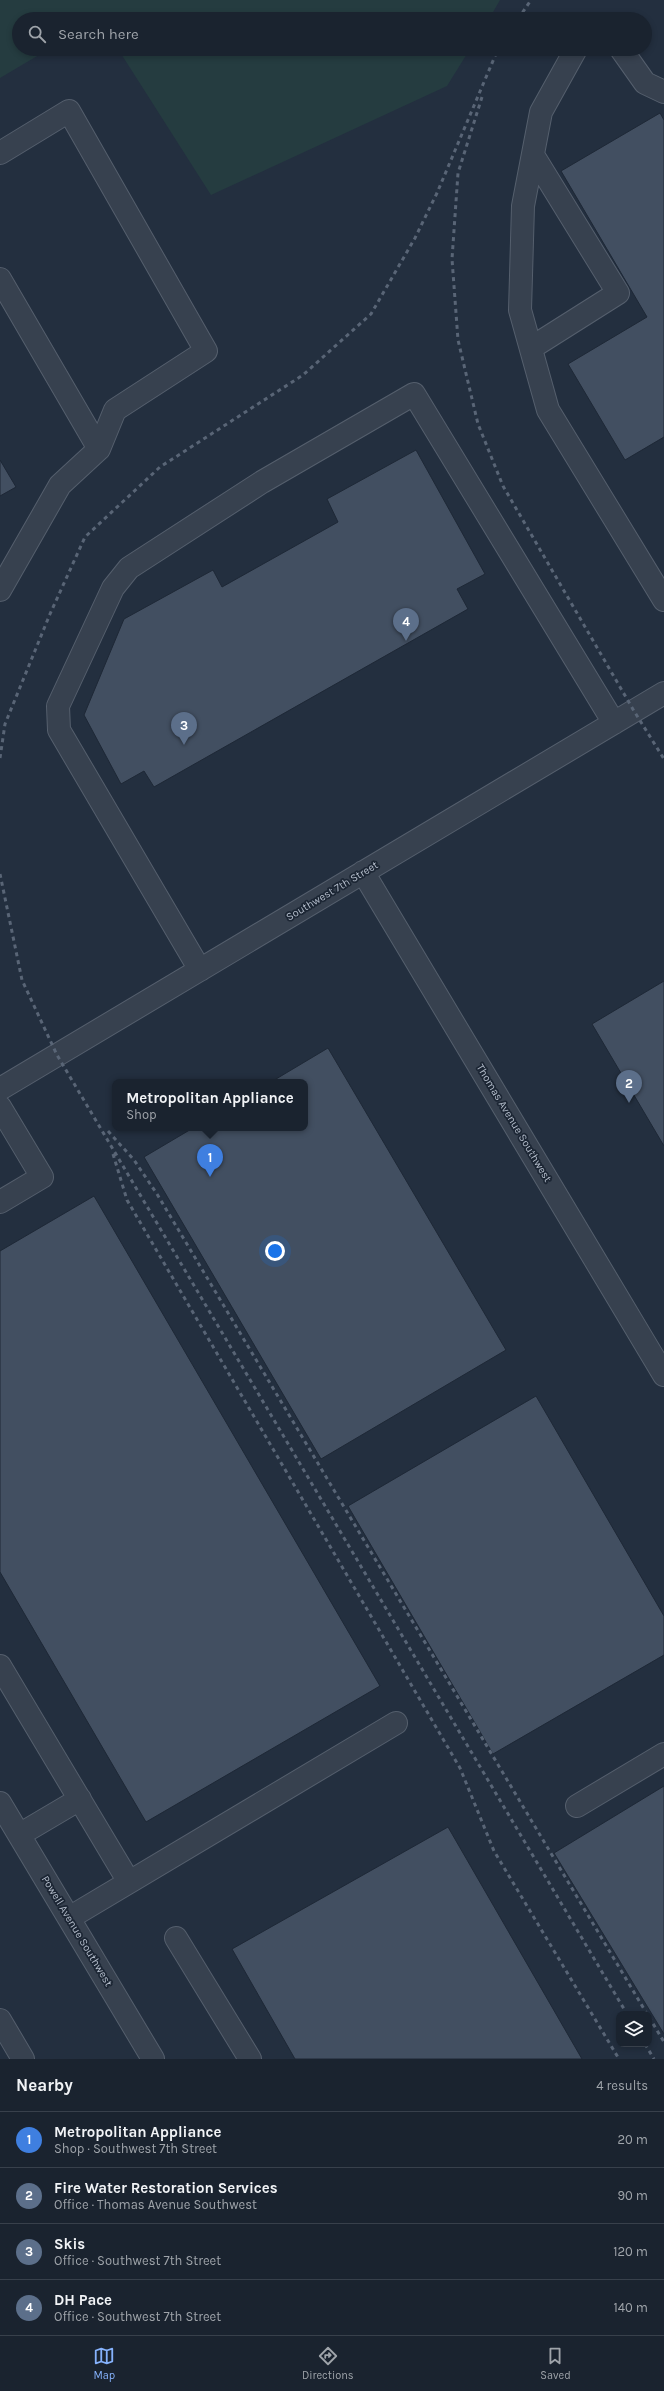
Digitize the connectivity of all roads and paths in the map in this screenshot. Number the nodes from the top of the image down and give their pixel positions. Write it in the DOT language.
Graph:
graph roads {
  1 [pos="572,56"];
  2 [pos="626,56"];
  3 [pos="664,92"];
  4 [pos="0,154"];
  5 [pos="533,155"];
  6 [pos="0,279"];
  7 [pos="531,348"];
  8 [pos="99,449"];
  9 [pos="661,589"];
  10 [pos="0,590"];
  11 [pos="664,693"];
  12 [pos="614,723"];
  13 [pos="364,872"];
  14 [pos="200,970"];
  15 [pos="0,1089"];
  16 [pos="0,1107"];
  17 [pos="0,1202"];
  18 [pos="664,1375"];
  19 [pos="0,1666"];
  20 [pos="396,1723"];
  21 [pos="664,1754"];
  22 [pos="80,1799"];
  23 [pos="0,1803"];
  24 [pos="577,1806"];
  25 [pos="19,1835"];
  26 [pos="129,1882"];
  27 [pos="69,1918"];
  28 [pos="176,1938"];
  29 [pos="0,2020"];
  30 [pos="23,2059"];
  31 [pos="153,2059"];
  32 [pos="250,2059"];
  1 -- 5 [label="street"];
  2 -- 3 [label="street"];
  4 -- 8 [label="street"];
  5 -- 7 [label="street"];
  5 -- 7 [label="street"];
  6 -- 8 [label="street"];
  7 -- 9 [label="street"];
  8 -- 10 [label="street"];
  11 -- 12 [label="street, Southwest 7th Street"];
  12 -- 13 [label="street, Southwest 7th Street"];
  12 -- 14 [label="street"];
  13 -- 14 [label="street, Southwest 7th Street"];
  13 -- 18 [label="street, Thomas Avenue Southwest"];
  14 -- 15 [label="street, Southwest 7th Street"];
  16 -- 17 [label="street"];
  19 -- 22 [label="street"];
  20 -- 26 [label="street"];
  21 -- 24 [label="street"];
  22 -- 25 [label="street"];
  22 -- 26 [label="street"];
  23 -- 25 [label="street, Powell Avenue Southwest"];
  25 -- 27 [label="street, Powell Avenue Southwest"];
  26 -- 27 [label="street"];
  27 -- 31 [label="street, Powell Avenue Southwest"];
  28 -- 32 [label="street"];
  29 -- 30 [label="street"];
}
